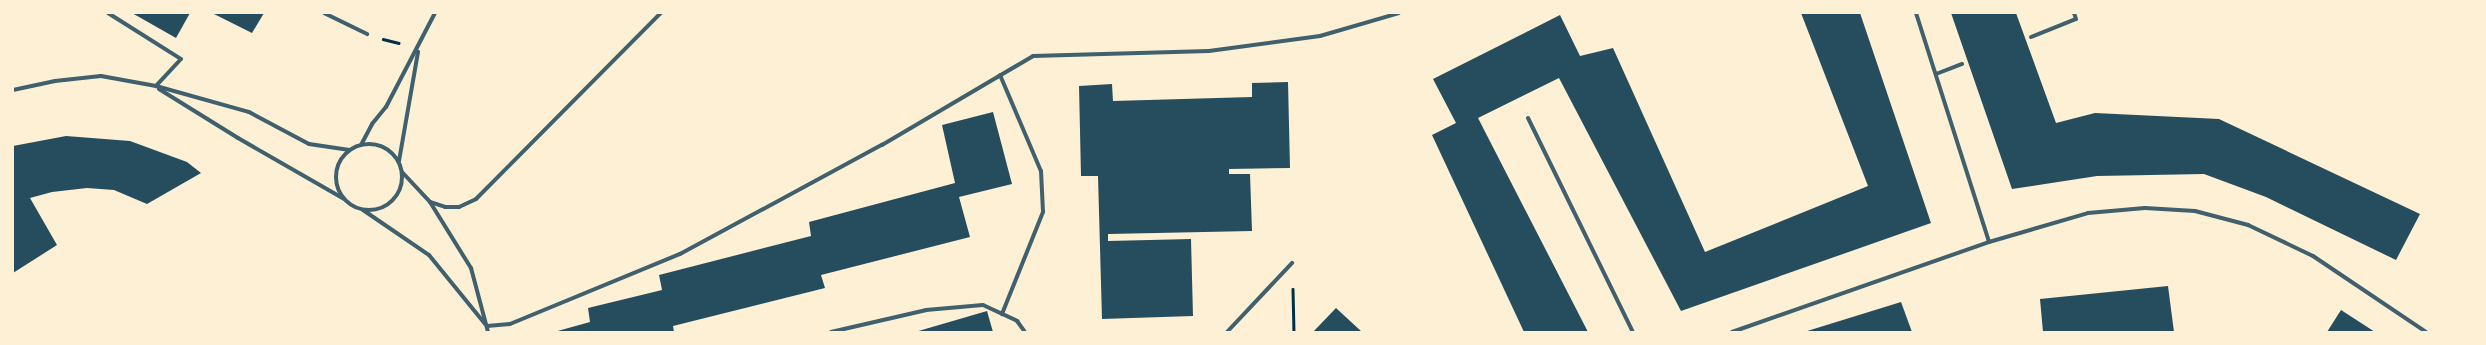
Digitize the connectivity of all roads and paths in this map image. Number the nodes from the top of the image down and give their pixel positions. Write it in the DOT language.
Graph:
graph roads {
  1 [pos="108,13"];
  2 [pos="324,13"];
  3 [pos="435,13"];
  4 [pos="661,13"];
  5 [pos="1399,13"];
  6 [pos="1916,13"];
  7 [pos="2074,13"];
  8 [pos="367,34"];
  9 [pos="2031,37"];
  10 [pos="418,48"];
  11 [pos="1962,64"];
  12 [pos="1936,74"];
  13 [pos="1000,76"];
  14 [pos="156,86"];
  15 [pos="13,90"];
  16 [pos="1528,118"];
  17 [pos="360,145"];
  18 [pos="350,150"];
  19 [pos="399,161"];
  20 [pos="402,172"];
  21 [pos="344,199"];
  22 [pos="430,202"];
  23 [pos="363,210"];
  24 [pos="1989,242"];
  25 [pos="1292,263"];
  26 [pos="1002,314"];
  27 [pos="486,326"];
  28 [pos="488,332"];
  29 [pos="831,332"];
  30 [pos="1026,332"];
  31 [pos="1227,332"];
  32 [pos="1294,332"];
  33 [pos="1633,332"];
  34 [pos="1732,332"];
  35 [pos="2426,332"];
  1 -- 14 [label="street"];
  2 -- 8 [label="street"];
  3 -- 10 [label="street"];
  4 -- 22 [label="street"];
  5 -- 13 [label="street"];
  6 -- 12 [label="street"];
  7 -- 9 [label="street"];
  8 -- 10 [label="path"];
  10 -- 17 [label="street"];
  10 -- 19 [label="street"];
  11 -- 12 [label="street"];
  12 -- 24 [label="street"];
  13 -- 26 [label="street"];
  13 -- 27 [label="street"];
  14 -- 15 [label="street"];
  14 -- 18 [label="street"];
  14 -- 21 [label="street"];
  16 -- 33 [label="street"];
  17 -- 18 [label="street"];
  17 -- 19 [label="street"];
  18 -- 21 [label="street"];
  19 -- 20 [label="street"];
  20 -- 22 [label="street"];
  20 -- 23 [label="street"];
  21 -- 23 [label="street"];
  22 -- 27 [label="street"];
  23 -- 27 [label="street"];
  24 -- 34 [label="street"];
  24 -- 35 [label="street"];
  25 -- 31 [label="street"];
  25 -- 32 [label="path"];
  26 -- 29 [label="street"];
  26 -- 30 [label="street"];
  27 -- 28 [label="street"];
}
